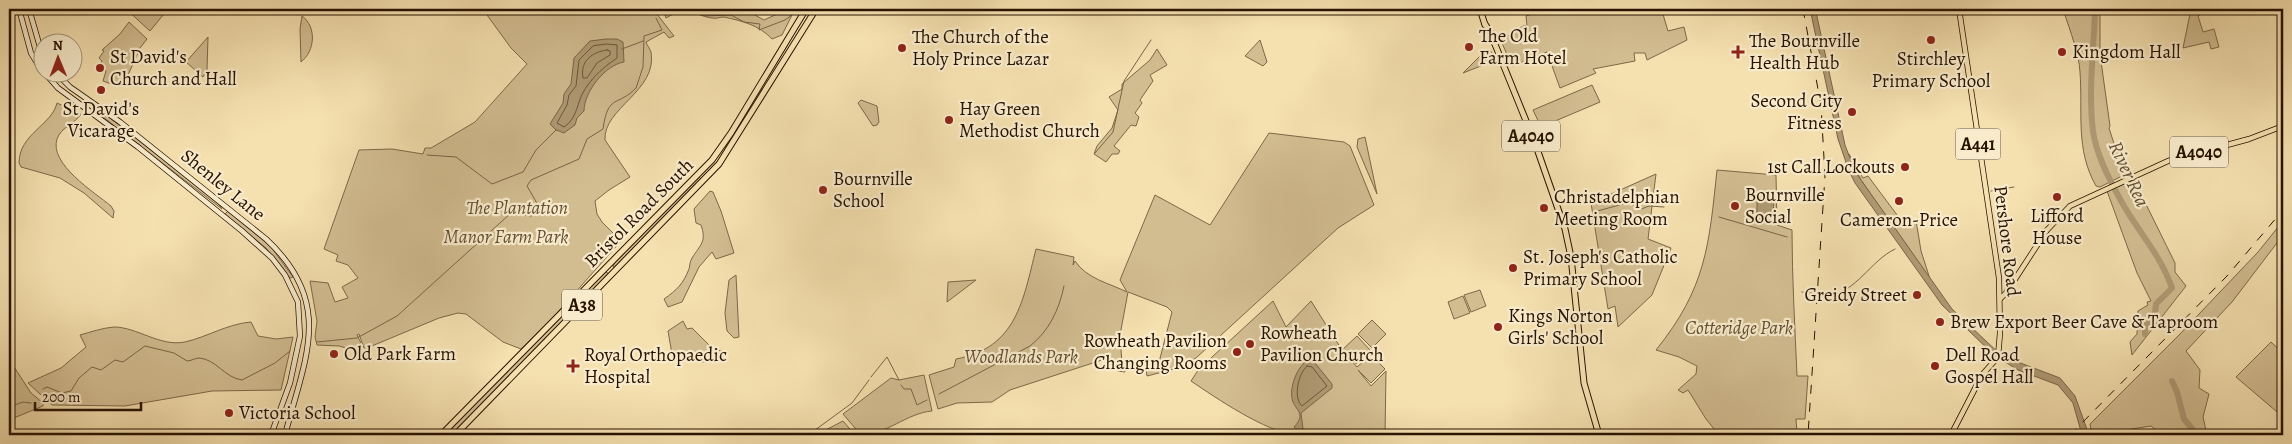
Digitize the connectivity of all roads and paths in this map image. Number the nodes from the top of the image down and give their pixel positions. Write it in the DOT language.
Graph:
graph roads {
  1 [pos="19,9"];
  2 [pos="29,9"];
  3 [pos="806,9"];
  4 [pos="816,9"];
  5 [pos="1480,9"];
  6 [pos="1958,9"];
  7 [pos="36,32"];
  8 [pos="31,53"];
  9 [pos="52,82"];
  10 [pos="66,82"];
  11 [pos="770,85"];
  12 [pos="751,100"];
  13 [pos="104,110"];
  14 [pos="98,118"];
  15 [pos="2283,126"];
  16 [pos="703,170"];
  17 [pos="712,172"];
  18 [pos="707,178"];
  19 [pos="227,207"];
  20 [pos="221,214"];
  21 [pos="607,266"];
  22 [pos="614,273"];
  23 [pos="299,280"];
  24 [pos="290,283"];
  25 [pos="2000,299"];
  26 [pos="297,356"];
  27 [pos="307,359"];
  28 [pos="285,396"];
  29 [pos="294,399"];
  30 [pos="271,435"];
  31 [pos="285,435"];
  32 [pos="441,435"];
  33 [pos="455,435"];
  34 [pos="1599,435"];
  35 [pos="1951,435"];
  1 -- 8 [label="main road, Shenley Lane"];
  2 -- 7 [label="main road"];
  3 -- 12 [label="highway, Bristol Road South / A38"];
  4 -- 11 [label="highway, Bristol Road South / A38"];
  5 -- 34 [label="highway, A4040"];
  6 -- 25 [label="main road, Pershore Road / A441"];
  9 -- 14 [label="main road, Shenley Lane"];
  10 -- 13 [label="main road, Shenley Lane"];
  11 -- 12 [label="highway"];
  11 -- 17 [label="highway, Bristol Road South / A38"];
  12 -- 16 [label="highway, Bristol Road South / A38"];
  13 -- 14 [label="main road"];
  13 -- 19 [label="main road, Shenley Lane"];
  14 -- 20 [label="main road, Shenley Lane"];
  15 -- 25 [label="main road, A4040"];
  16 -- 17 [label="highway"];
  16 -- 18 [label="highway"];
  16 -- 21 [label="highway, Bristol Road South / A38"];
  17 -- 18 [label="highway, Bristol Road South / A38"];
  18 -- 22 [label="highway, Bristol Road South / A38"];
  19 -- 20 [label="main road"];
  19 -- 23 [label="main road, Shenley Lane"];
  20 -- 24 [label="main road, Shenley Lane"];
  21 -- 22 [label="highway"];
  21 -- 32 [label="highway, Bristol Road South / A38"];
  22 -- 33 [label="highway, Bristol Road South / A38"];
  23 -- 24 [label="main road"];
  23 -- 27 [label="main road, Shenley Lane"];
  24 -- 26 [label="main road, Shenley Lane"];
  25 -- 35 [label="main road, Pershore Road / A441"];
  26 -- 27 [label="main road"];
  26 -- 28 [label="main road, Shenley Lane"];
  27 -- 29 [label="main road, Shenley Lane"];
  28 -- 29 [label="main road"];
  28 -- 30 [label="main road, Shenley Lane"];
  29 -- 31 [label="main road, Shenley Lane"];
}
